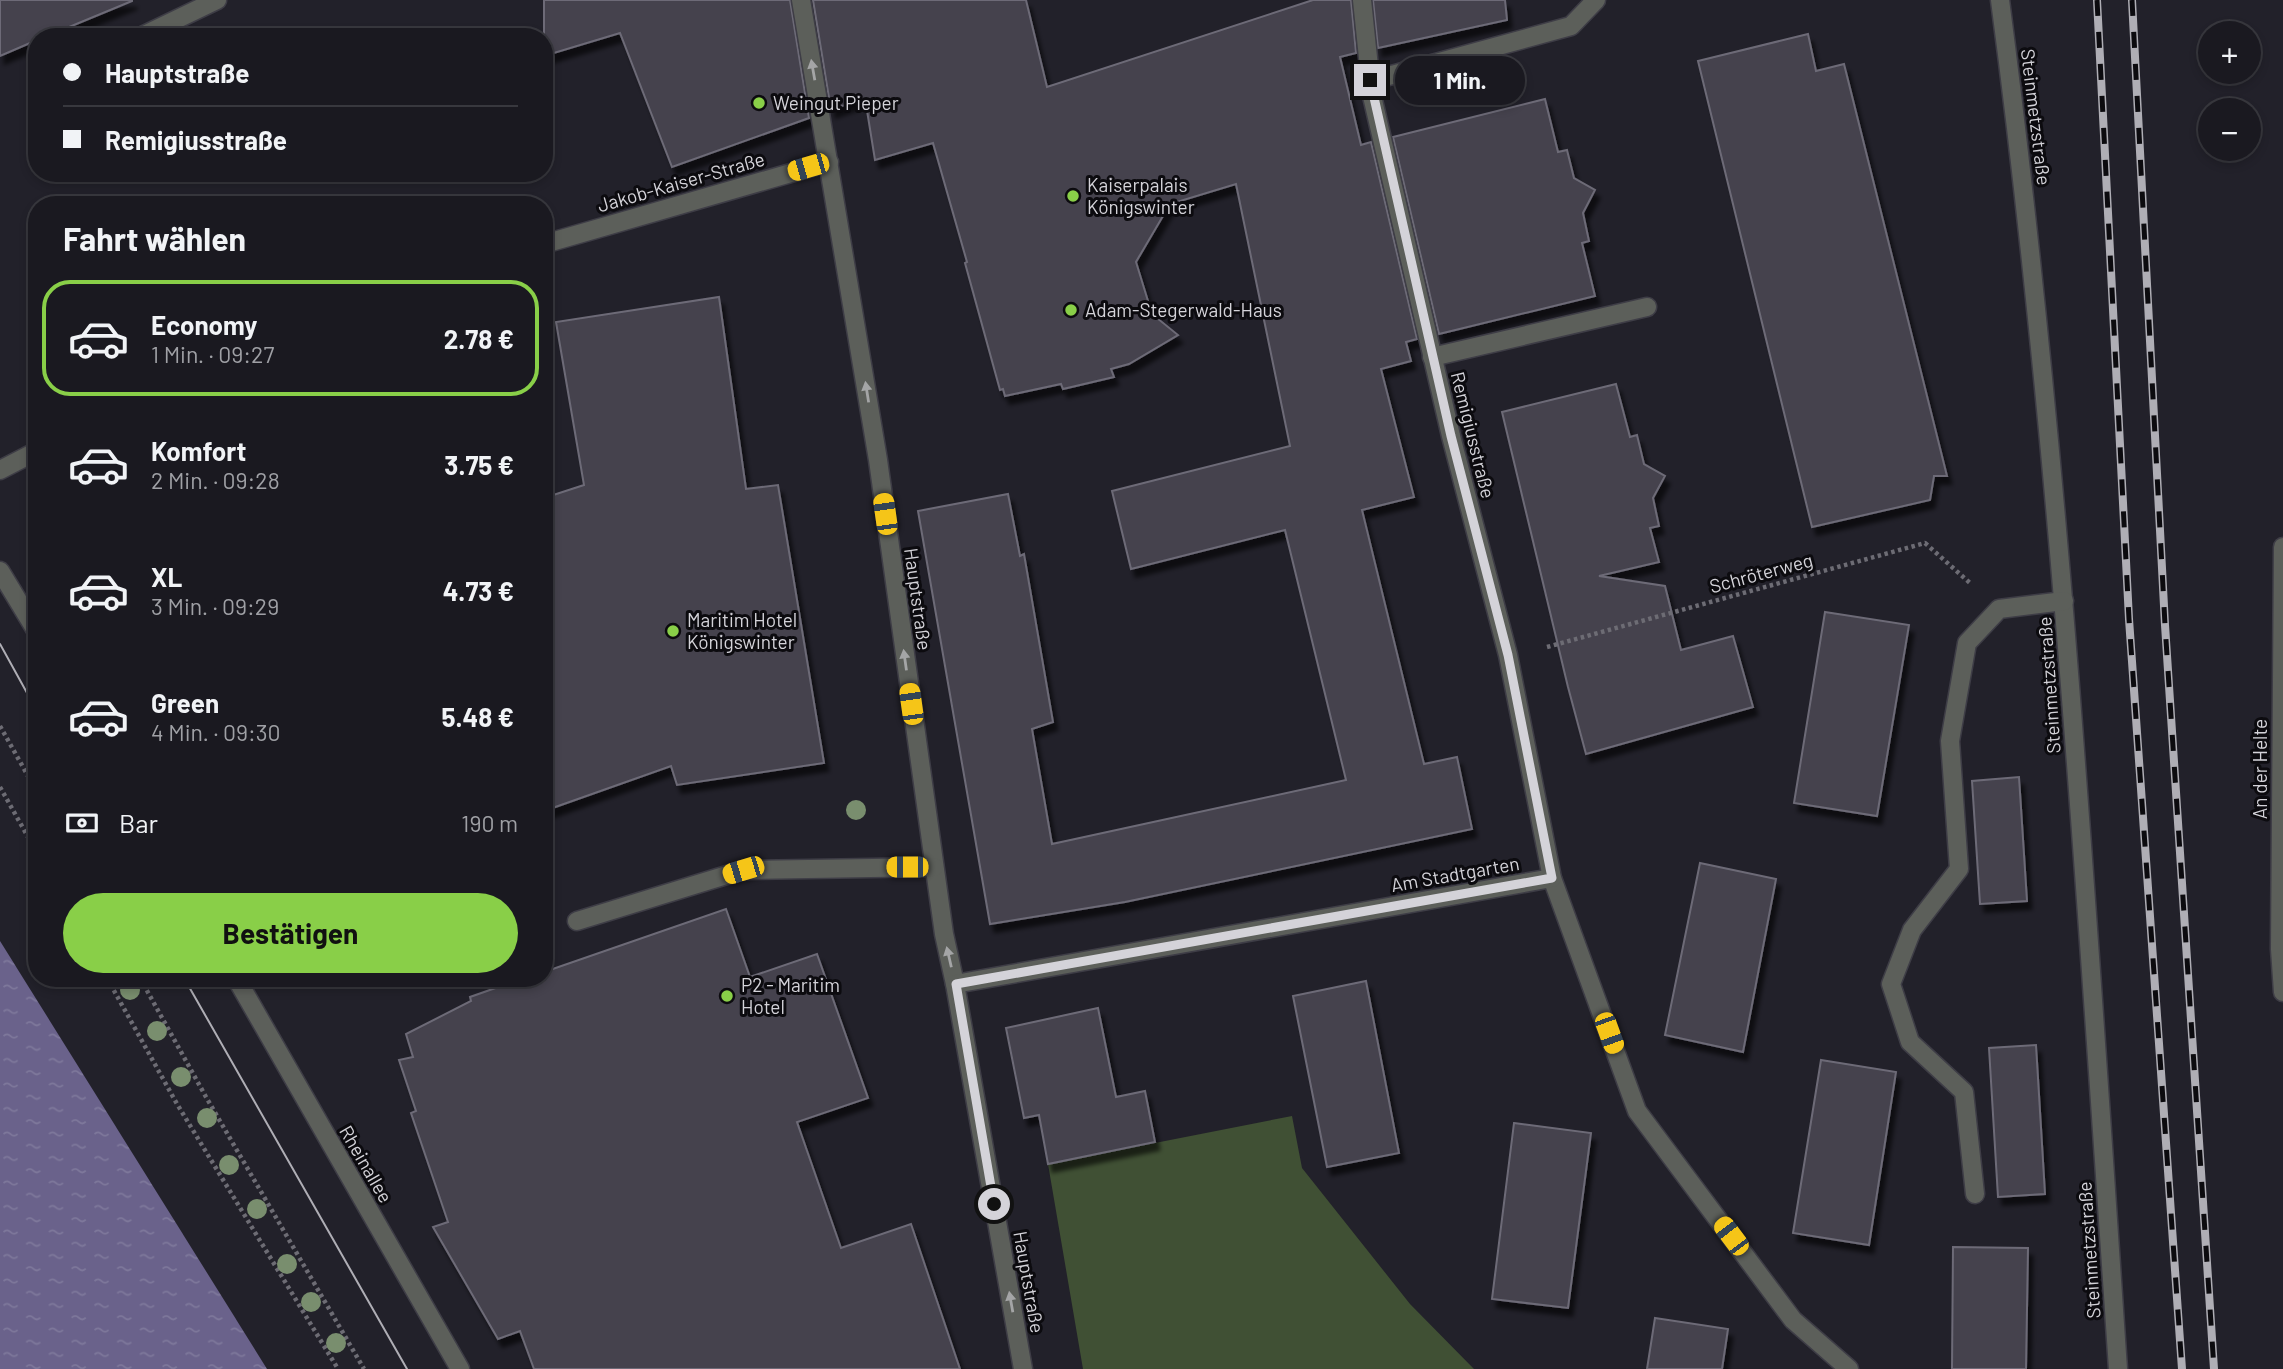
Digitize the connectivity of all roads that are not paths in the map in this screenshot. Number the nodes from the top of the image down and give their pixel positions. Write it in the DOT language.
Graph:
graph roads {
  1 [pos="217,0"];
  2 [pos="801,0"];
  3 [pos="1362,0"];
  4 [pos="1596,0"];
  5 [pos="2000,0"];
  6 [pos="159,28"];
  7 [pos="1370,80"];
  8 [pos="829,162"];
  9 [pos="553,241"];
  10 [pos="1647,307"];
  11 [pos="1432,357"];
  12 [pos="28,456"];
  13 [pos="0,470"];
  14 [pos="2283,547"];
  15 [pos="0,571"];
  16 [pos="2064,601"];
  17 [pos="28,617"];
  18 [pos="934,867"];
  19 [pos="1552,878"];
  20 [pos="577,921"];
  21 [pos="956,984"];
  22 [pos="241,987"];
  23 [pos="2283,992"];
  24 [pos="1975,1194"];
  25 [pos="460,1369"];
  26 [pos="1023,1369"];
  27 [pos="1849,1369"];
  28 [pos="2118,1369"];
  1 -- 6 [label="street"];
  8 -- 2 [label="street, Hauptstraße, one-way"];
  3 -- 7 [label="street, Remigiusstraße"];
  4 -- 7 [label="street"];
  5 -- 16 [label="street, Steinmetzstraße"];
  7 -- 11 [label="street, Remigiusstraße"];
  8 -- 9 [label="street, Jakob-Kaiser-Straße"];
  18 -- 8 [label="street, Hauptstraße, one-way"];
  10 -- 11 [label="street"];
  11 -- 19 [label="street, Remigiusstraße"];
  12 -- 13 [label="street"];
  14 -- 23 [label="street, An der Helte"];
  15 -- 17 [label="street"];
  16 -- 24 [label="street"];
  16 -- 28 [label="street, Steinmetzstraße"];
  18 -- 20 [label="street"];
  21 -- 18 [label="street, Hauptstraße, one-way"];
  19 -- 21 [label="street, Am Stadtgarten"];
  19 -- 27 [label="street"];
  26 -- 21 [label="street, Hauptstraße, one-way"];
  22 -- 25 [label="street, Rheinallee"];
}
